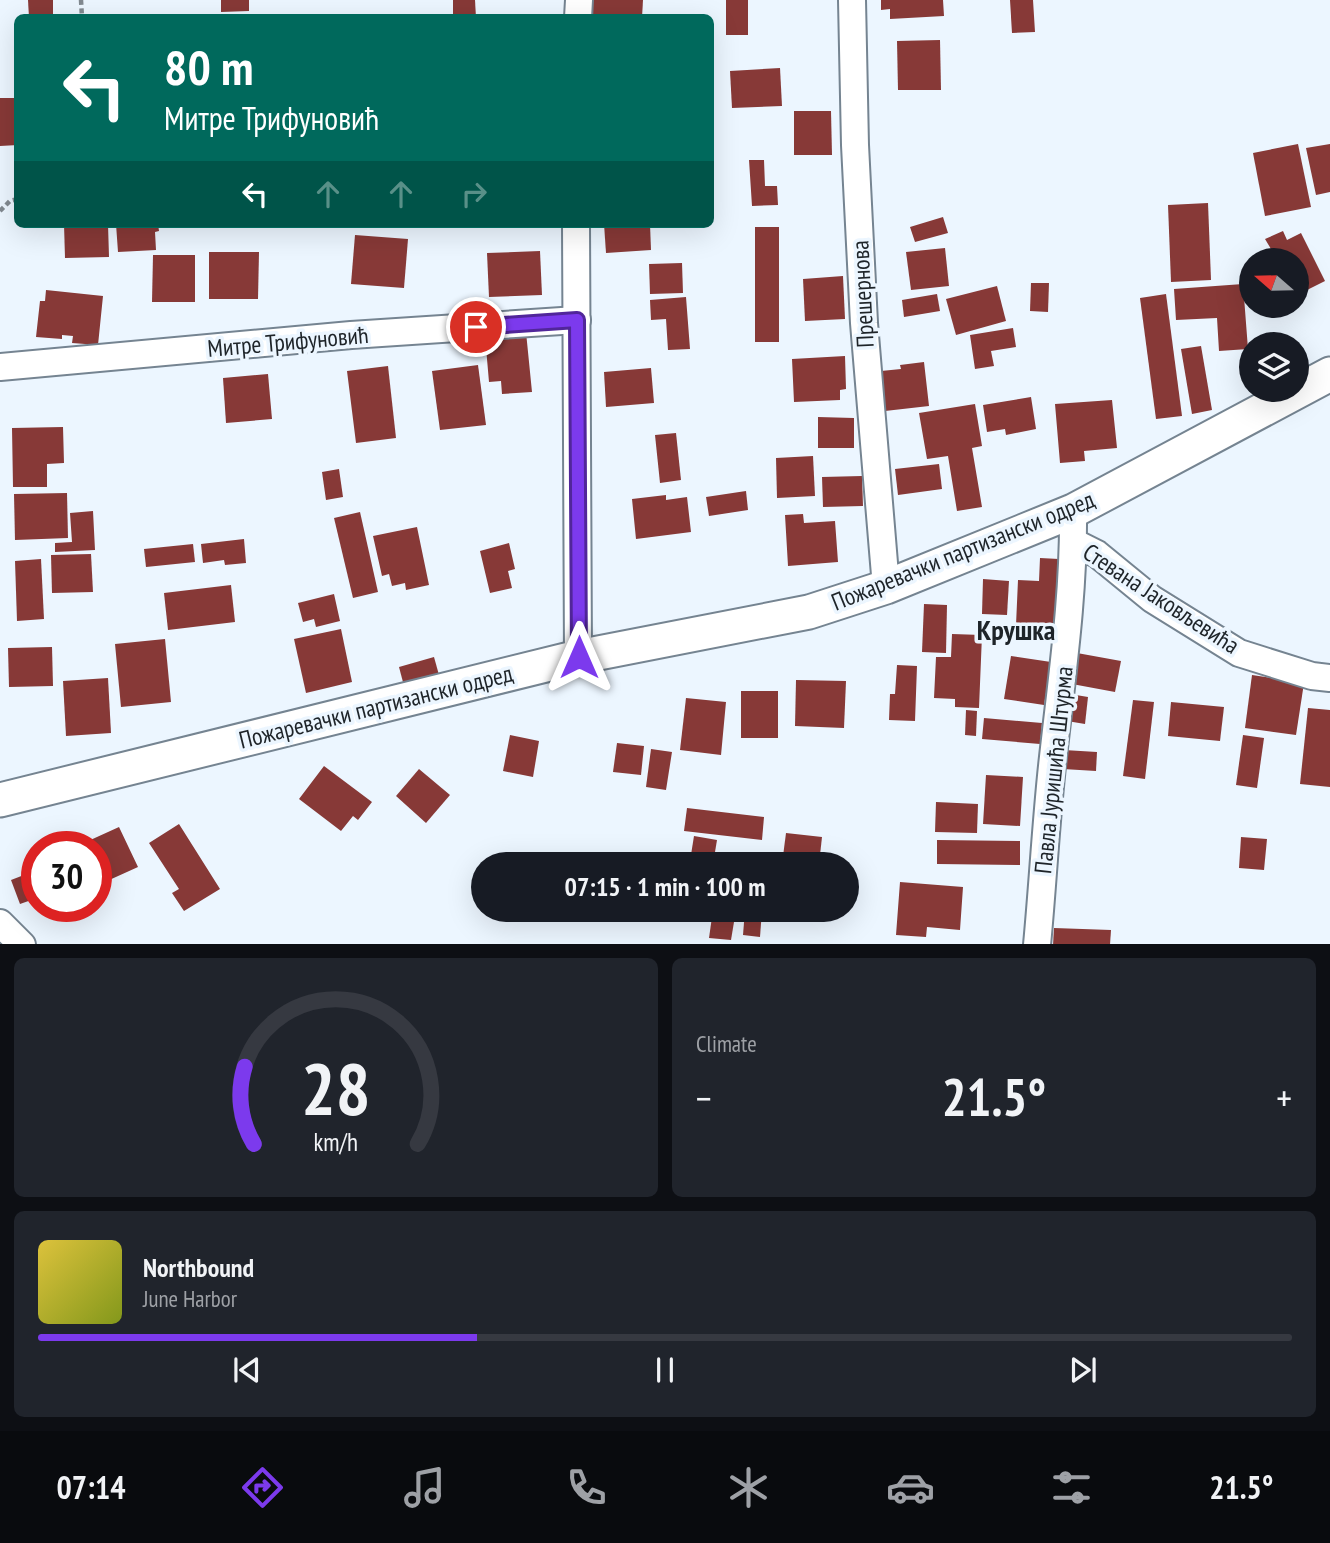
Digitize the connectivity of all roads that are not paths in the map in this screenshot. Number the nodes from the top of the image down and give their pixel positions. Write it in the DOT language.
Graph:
graph roads {
  1 [pos="852,0"];
  2 [pos="576,228"];
  3 [pos="577,320"];
  4 [pos="0,367"];
  5 [pos="1330,374"];
  6 [pos="1073,527"];
  7 [pos="886,587"];
  8 [pos="579,657"];
  9 [pos="1330,678"];
  10 [pos="0,800"];
  11 [pos="0,923"];
  12 [pos="22,944"];
  13 [pos="1037,944"];
  1 -- 7 [label="street, Прешернова"];
  2 -- 3 [label="street"];
  3 -- 4 [label="street, Митре Трифуновић"];
  3 -- 8 [label="street"];
  5 -- 6 [label="street, Пожаревачки партизански одред"];
  6 -- 7 [label="street, Пожаревачки партизански одред"];
  6 -- 9 [label="street, Стевана Јаковљевића"];
  6 -- 13 [label="street, Павла Јуришића Штурма"];
  7 -- 8 [label="street, Пожаревачки партизански одред"];
  8 -- 10 [label="street, Пожаревачки партизански одред"];
  11 -- 12 [label="street"];
}
